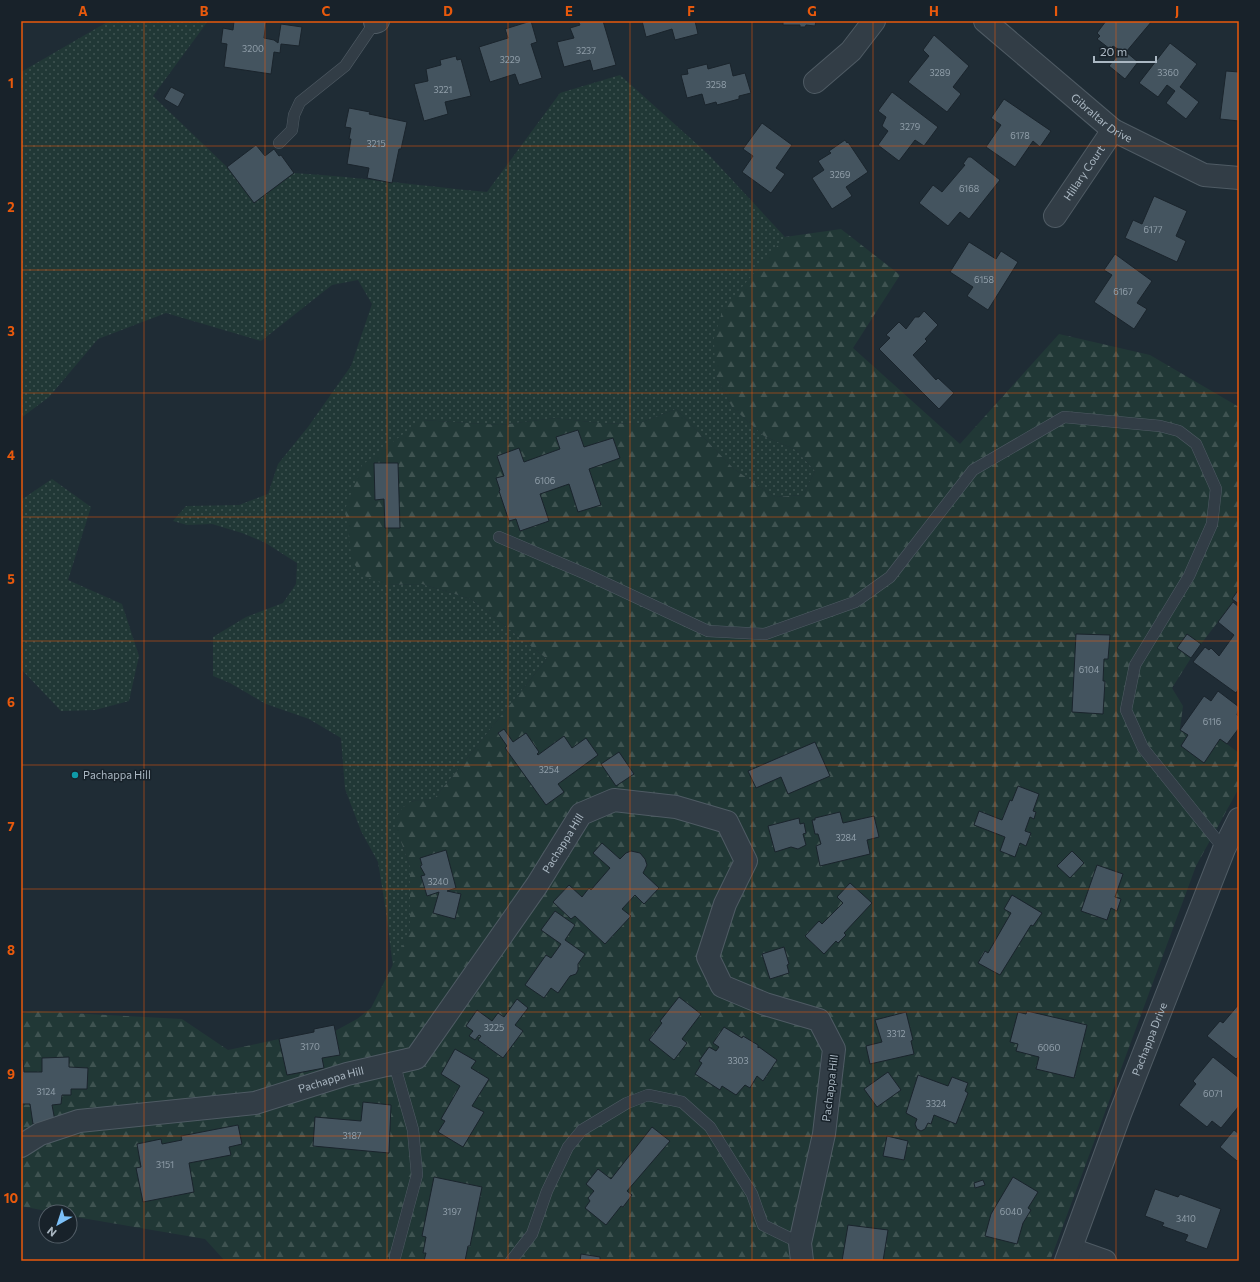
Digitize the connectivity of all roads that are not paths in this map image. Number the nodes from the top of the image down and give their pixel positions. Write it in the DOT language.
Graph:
graph roads {
  1 [pos="874,21"];
  2 [pos="985,21"];
  3 [pos="377,22"];
  4 [pos="815,82"];
  5 [pos="1113,130"];
  6 [pos="279,143"];
  7 [pos="1239,178"];
  8 [pos="1055,216"];
  9 [pos="499,537"];
  10 [pos="1239,819"];
  11 [pos="1224,849"];
  12 [pos="394,1063"];
  13 [pos="21,1146"];
  14 [pos="801,1252"];
  15 [pos="1068,1255"];
  16 [pos="395,1256"];
  17 [pos="511,1261"];
  18 [pos="1105,1261"];
  1 -- 4 [label="street"];
  2 -- 5 [label="street, Gibraltar Drive"];
  3 -- 6 [label="lane"];
  5 -- 7 [label="street, Gibraltar Drive"];
  5 -- 8 [label="street, Hillary Court"];
  9 -- 11 [label="lane"];
  10 -- 11 [label="street, Pachappa Drive"];
  11 -- 15 [label="street, Pachappa Drive"];
  12 -- 13 [label="street, Pachappa Hill"];
  12 -- 14 [label="street, Pachappa Hill"];
  12 -- 16 [label="lane"];
  14 -- 17 [label="lane"];
  15 -- 18 [label="street"];
}
